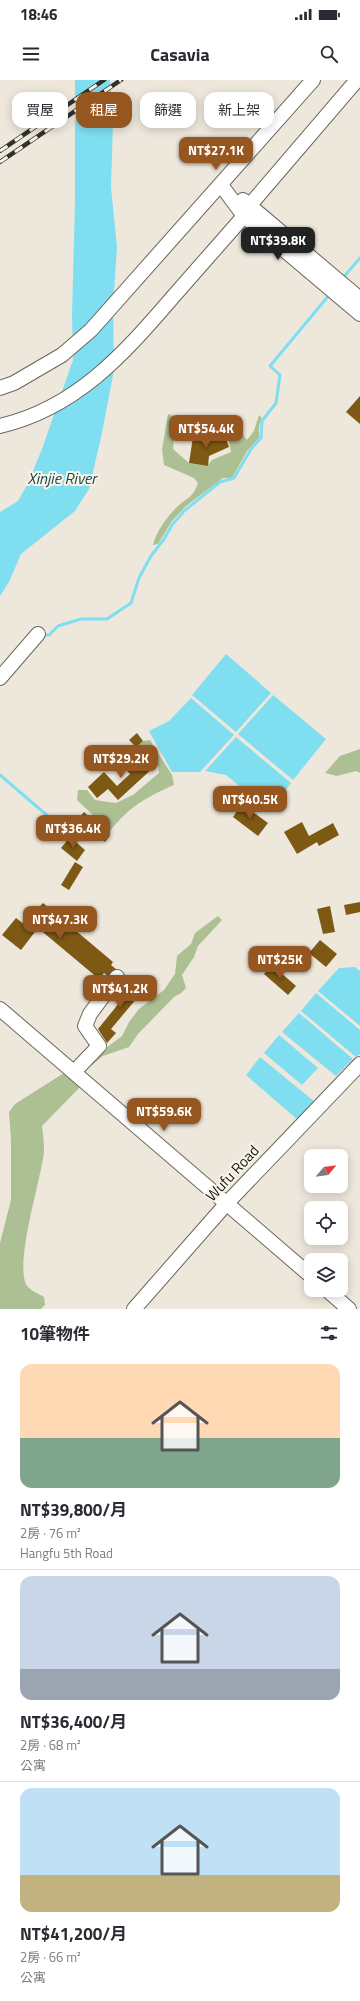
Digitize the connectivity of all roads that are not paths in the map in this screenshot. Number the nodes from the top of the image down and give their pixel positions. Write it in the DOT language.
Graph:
graph roads {
  1 [pos="313,80"];
  2 [pos="357,80"];
  3 [pos="221,185"];
  4 [pos="247,210"];
  5 [pos="360,299"];
  6 [pos="360,314"];
  7 [pos="0,388"];
  8 [pos="0,426"];
  9 [pos="38,634"];
  10 [pos="0,678"];
  11 [pos="117,977"];
  12 [pos="0,1009"];
  13 [pos="360,1064"];
  14 [pos="74,1072"];
  15 [pos="227,1203"];
  16 [pos="304,1270"];
  17 [pos="335,1297"];
  18 [pos="134,1309"];
  19 [pos="349,1309"];
  1 -- 3 [label="street"];
  2 -- 4 [label="street"];
  3 -- 4 [label="street"];
  3 -- 7 [label="street"];
  4 -- 5 [label="street"];
  4 -- 6 [label="street"];
  4 -- 8 [label="street"];
  9 -- 10 [label="street"];
  11 -- 14 [label="street"];
  12 -- 14 [label="street"];
  13 -- 15 [label="street, Wufu Road"];
  14 -- 15 [label="street"];
  15 -- 16 [label="street"];
  15 -- 18 [label="street, Wufu Road"];
  17 -- 19 [label="street"];
}
